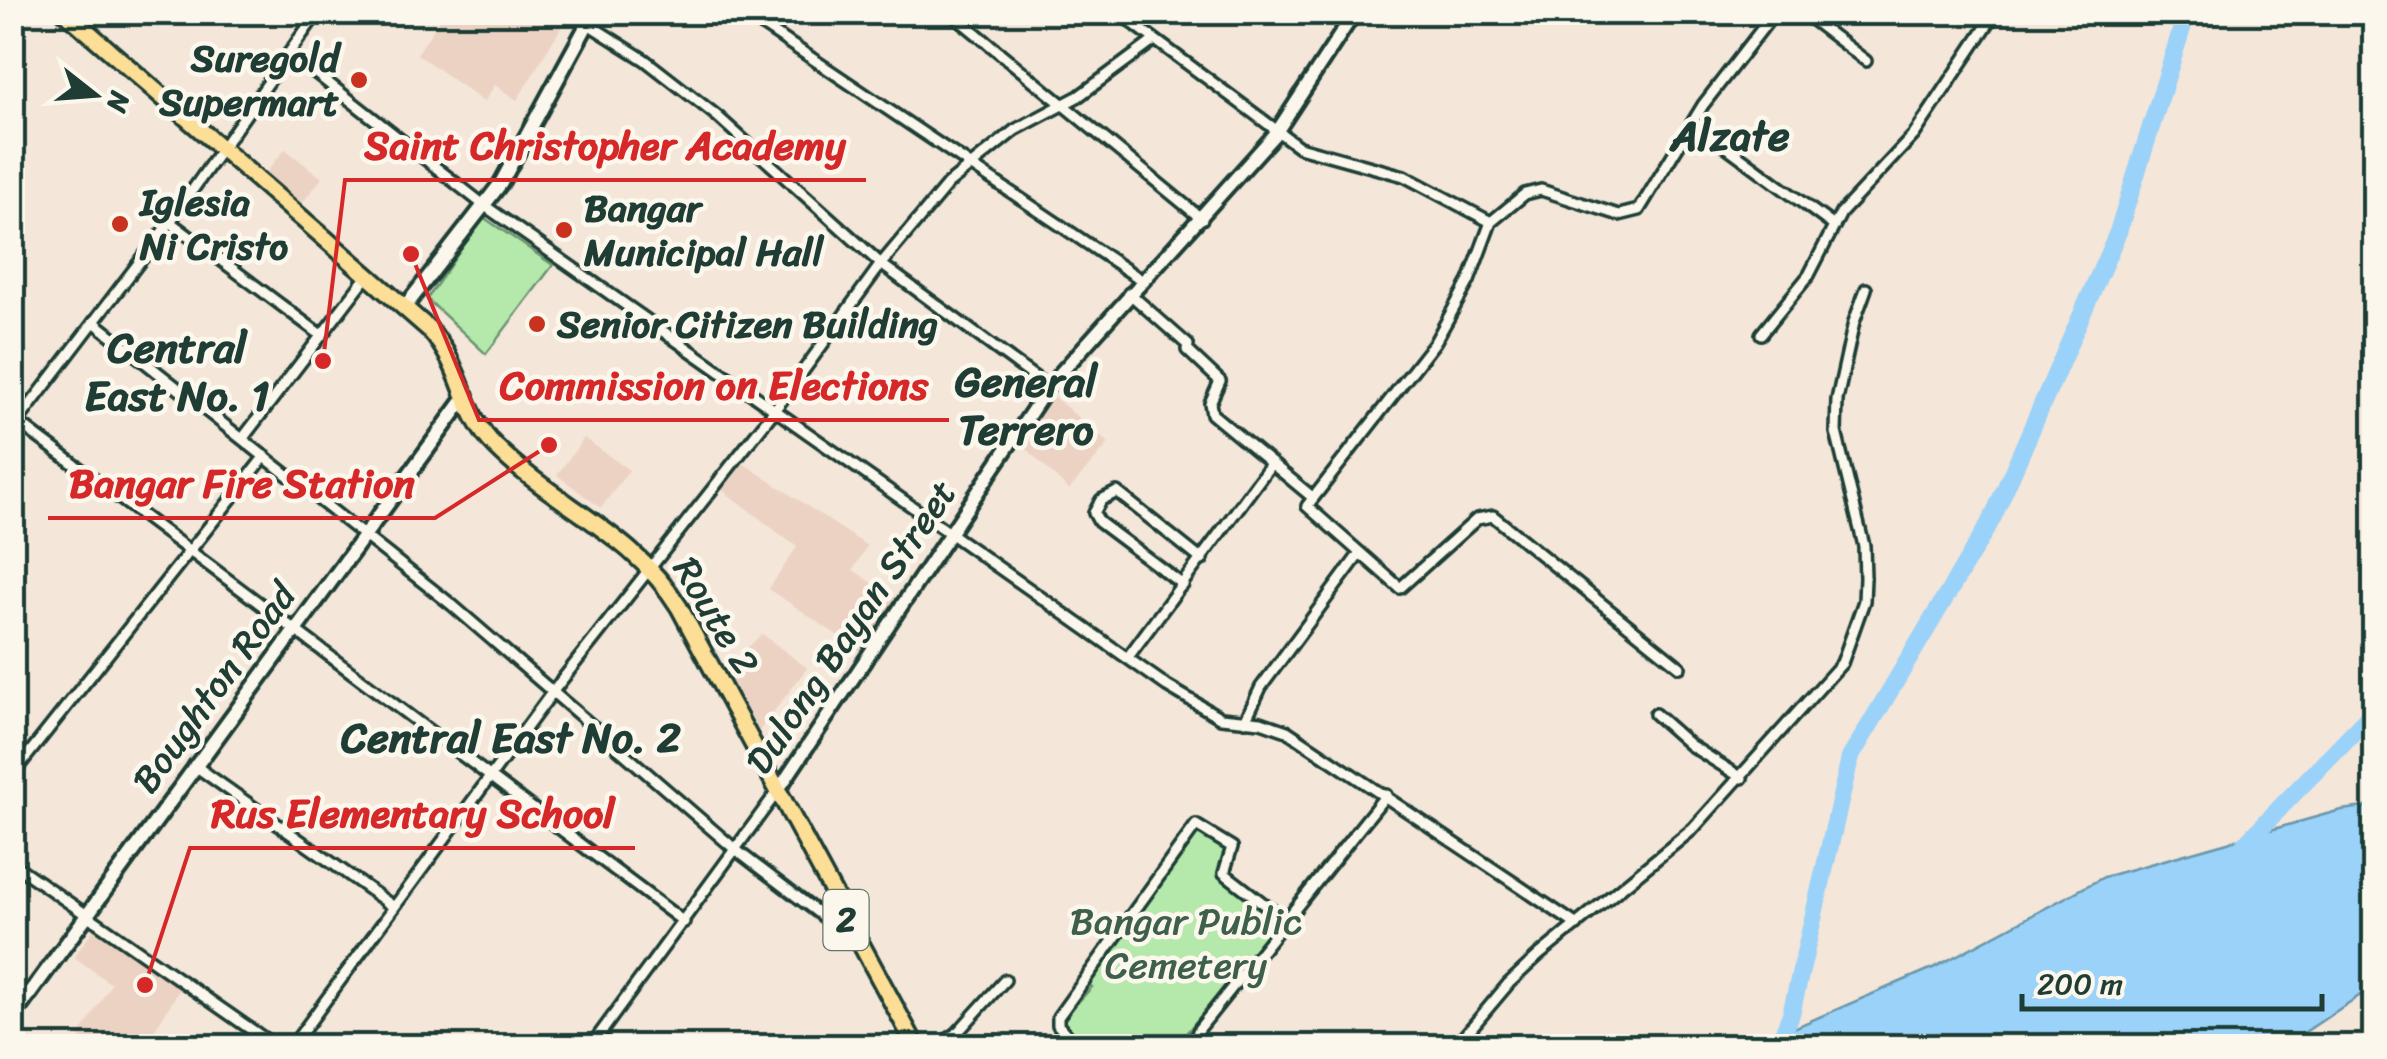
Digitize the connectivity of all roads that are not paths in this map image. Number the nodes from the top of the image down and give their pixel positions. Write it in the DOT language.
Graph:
graph roads {
  1 [pos="65,12"];
  2 [pos="318,12"];
  3 [pos="743,12"];
  4 [pos="950,12"];
  5 [pos="1118,12"];
  6 [pos="1354,12"];
  7 [pos="1774,12"];
  8 [pos="1802,12"];
  9 [pos="1996,12"];
  10 [pos="588,17"];
  11 [pos="1152,42"];
  12 [pos="290,54"];
  13 [pos="1866,60"];
  14 [pos="1064,105"];
  15 [pos="1693,122"];
  16 [pos="1276,133"];
  17 [pos="222,150"];
  18 [pos="967,166"];
  19 [pos="485,206"];
  20 [pos="1202,220"];
  21 [pos="170,222"];
  22 [pos="1491,222"];
  23 [pos="1834,226"];
  24 [pos="881,264"];
  25 [pos="367,276"];
  26 [pos="1140,280"];
  27 [pos="1866,290"];
  28 [pos="1129,293"];
  29 [pos="404,307"];
  30 [pos="94,322"];
  31 [pos="1761,334"];
  32 [pos="321,335"];
  33 [pos="1048,387"];
  34 [pos="467,395"];
  35 [pos="774,411"];
  36 [pos="15,425"];
  37 [pos="242,438"];
  38 [pos="264,456"];
  39 [pos="1272,464"];
  40 [pos="1311,496"];
  41 [pos="952,531"];
  42 [pos="362,536"];
  43 [pos="187,549"];
  44 [pos="1360,553"];
  45 [pos="1202,560"];
  46 [pos="651,568"];
  47 [pos="1183,585"];
  48 [pos="294,628"];
  49 [pos="1128,657"];
  50 [pos="1680,668"];
  51 [pos="554,690"];
  52 [pos="1654,714"];
  53 [pos="1244,721"];
  54 [pos="194,765"];
  55 [pos="12,775"];
  56 [pos="1742,778"];
  57 [pos="489,779"];
  58 [pos="777,792"];
  59 [pos="1386,795"];
  60 [pos="736,850"];
  61 [pos="12,863"];
  62 [pos="394,907"];
  63 [pos="85,915"];
  64 [pos="1286,920"];
  65 [pos="684,922"];
  66 [pos="1577,925"];
  67 [pos="859,944"];
  68 [pos="1005,980"];
  69 [pos="12,1018"];
  70 [pos="597,1044"];
  71 [pos="275,1046"];
  72 [pos="292,1046"];
  73 [pos="916,1046"];
  74 [pos="938,1046"];
  75 [pos="1077,1046"];
  76 [pos="1192,1046"];
  77 [pos="1456,1046"];
  1 -- 17 [label="highway, Route 2 / 2"];
  2 -- 12 [label="street"];
  3 -- 18 [label="street"];
  4 -- 14 [label="street"];
  5 -- 11 [label="street"];
  6 -- 16 [label="street, Dulong Bayan Street"];
  7 -- 15 [label="street"];
  8 -- 13 [label="street"];
  9 -- 23 [label="street"];
  10 -- 19 [label="main road"];
  10 -- 24 [label="street"];
  11 -- 14 [label="street"];
  11 -- 16 [label="street"];
  12 -- 17 [label="street"];
  12 -- 19 [label="street"];
  14 -- 18 [label="street"];
  14 -- 20 [label="street"];
  15 -- 22 [label="street"];
  15 -- 23 [label="street"];
  16 -- 20 [label="street, Dulong Bayan Street"];
  16 -- 22 [label="street"];
  17 -- 21 [label="street"];
  17 -- 25 [label="highway, Route 2 / 2"];
  18 -- 24 [label="street"];
  18 -- 26 [label="street"];
  19 -- 29 [label="main road"];
  19 -- 35 [label="street"];
  20 -- 26 [label="street, Dulong Bayan Street"];
  21 -- 30 [label="street"];
  21 -- 32 [label="street"];
  22 -- 40 [label="street"];
  23 -- 31 [label="street"];
  24 -- 33 [label="street"];
  24 -- 35 [label="street"];
  25 -- 29 [label="highway, Route 2 / 2"];
  25 -- 32 [label="street"];
  26 -- 28 [label="street, Dulong Bayan Street"];
  27 -- 56 [label="street"];
  28 -- 33 [label="street, Dulong Bayan Street"];
  28 -- 39 [label="street"];
  29 -- 34 [label="highway, Route 2 / 2"];
  30 -- 36 [label="street"];
  30 -- 37 [label="street"];
  32 -- 37 [label="street"];
  33 -- 41 [label="street, Dulong Bayan Street"];
  34 -- 42 [label="main road, Boughton Road"];
  34 -- 46 [label="highway, Route 2 / 2"];
  35 -- 41 [label="street"];
  35 -- 46 [label="street"];
  36 -- 43 [label="street"];
  37 -- 38 [label="street"];
  38 -- 42 [label="street"];
  38 -- 43 [label="street"];
  39 -- 40 [label="street"];
  39 -- 45 [label="street"];
  40 -- 44 [label="street"];
  41 -- 49 [label="street"];
  41 -- 58 [label="street, Dulong Bayan Street"];
  42 -- 48 [label="main road, Boughton Road"];
  42 -- 51 [label="street"];
  43 -- 48 [label="street"];
  43 -- 55 [label="street"];
  44 -- 50 [label="street"];
  44 -- 53 [label="street"];
  45 -- 47 [label="street"];
  45 -- 47 [label="street"];
  46 -- 51 [label="street"];
  46 -- 58 [label="highway, Route 2 / 2"];
  47 -- 49 [label="street"];
  48 -- 54 [label="main road, Boughton Road"];
  48 -- 57 [label="street"];
  49 -- 53 [label="street"];
  51 -- 57 [label="street"];
  51 -- 60 [label="street"];
  52 -- 56 [label="street"];
  53 -- 59 [label="street"];
  54 -- 62 [label="street"];
  54 -- 63 [label="main road, Boughton Road"];
  56 -- 66 [label="street"];
  57 -- 62 [label="street"];
  57 -- 65 [label="street"];
  58 -- 60 [label="street, Dulong Bayan Street"];
  58 -- 67 [label="highway, Route 2 / 2"];
  59 -- 64 [label="street"];
  59 -- 66 [label="street"];
  60 -- 65 [label="street, Dulong Bayan Street"];
  60 -- 67 [label="street"];
  61 -- 63 [label="street"];
  62 -- 72 [label="street"];
  63 -- 69 [label="main road, Boughton Road"];
  63 -- 71 [label="street"];
  64 -- 75 [label="street"];
  64 -- 76 [label="street"];
  65 -- 70 [label="street, Dulong Bayan Street"];
  66 -- 77 [label="street"];
  67 -- 73 [label="highway, Route 2 / 2"];
  68 -- 74 [label="street"];
}
